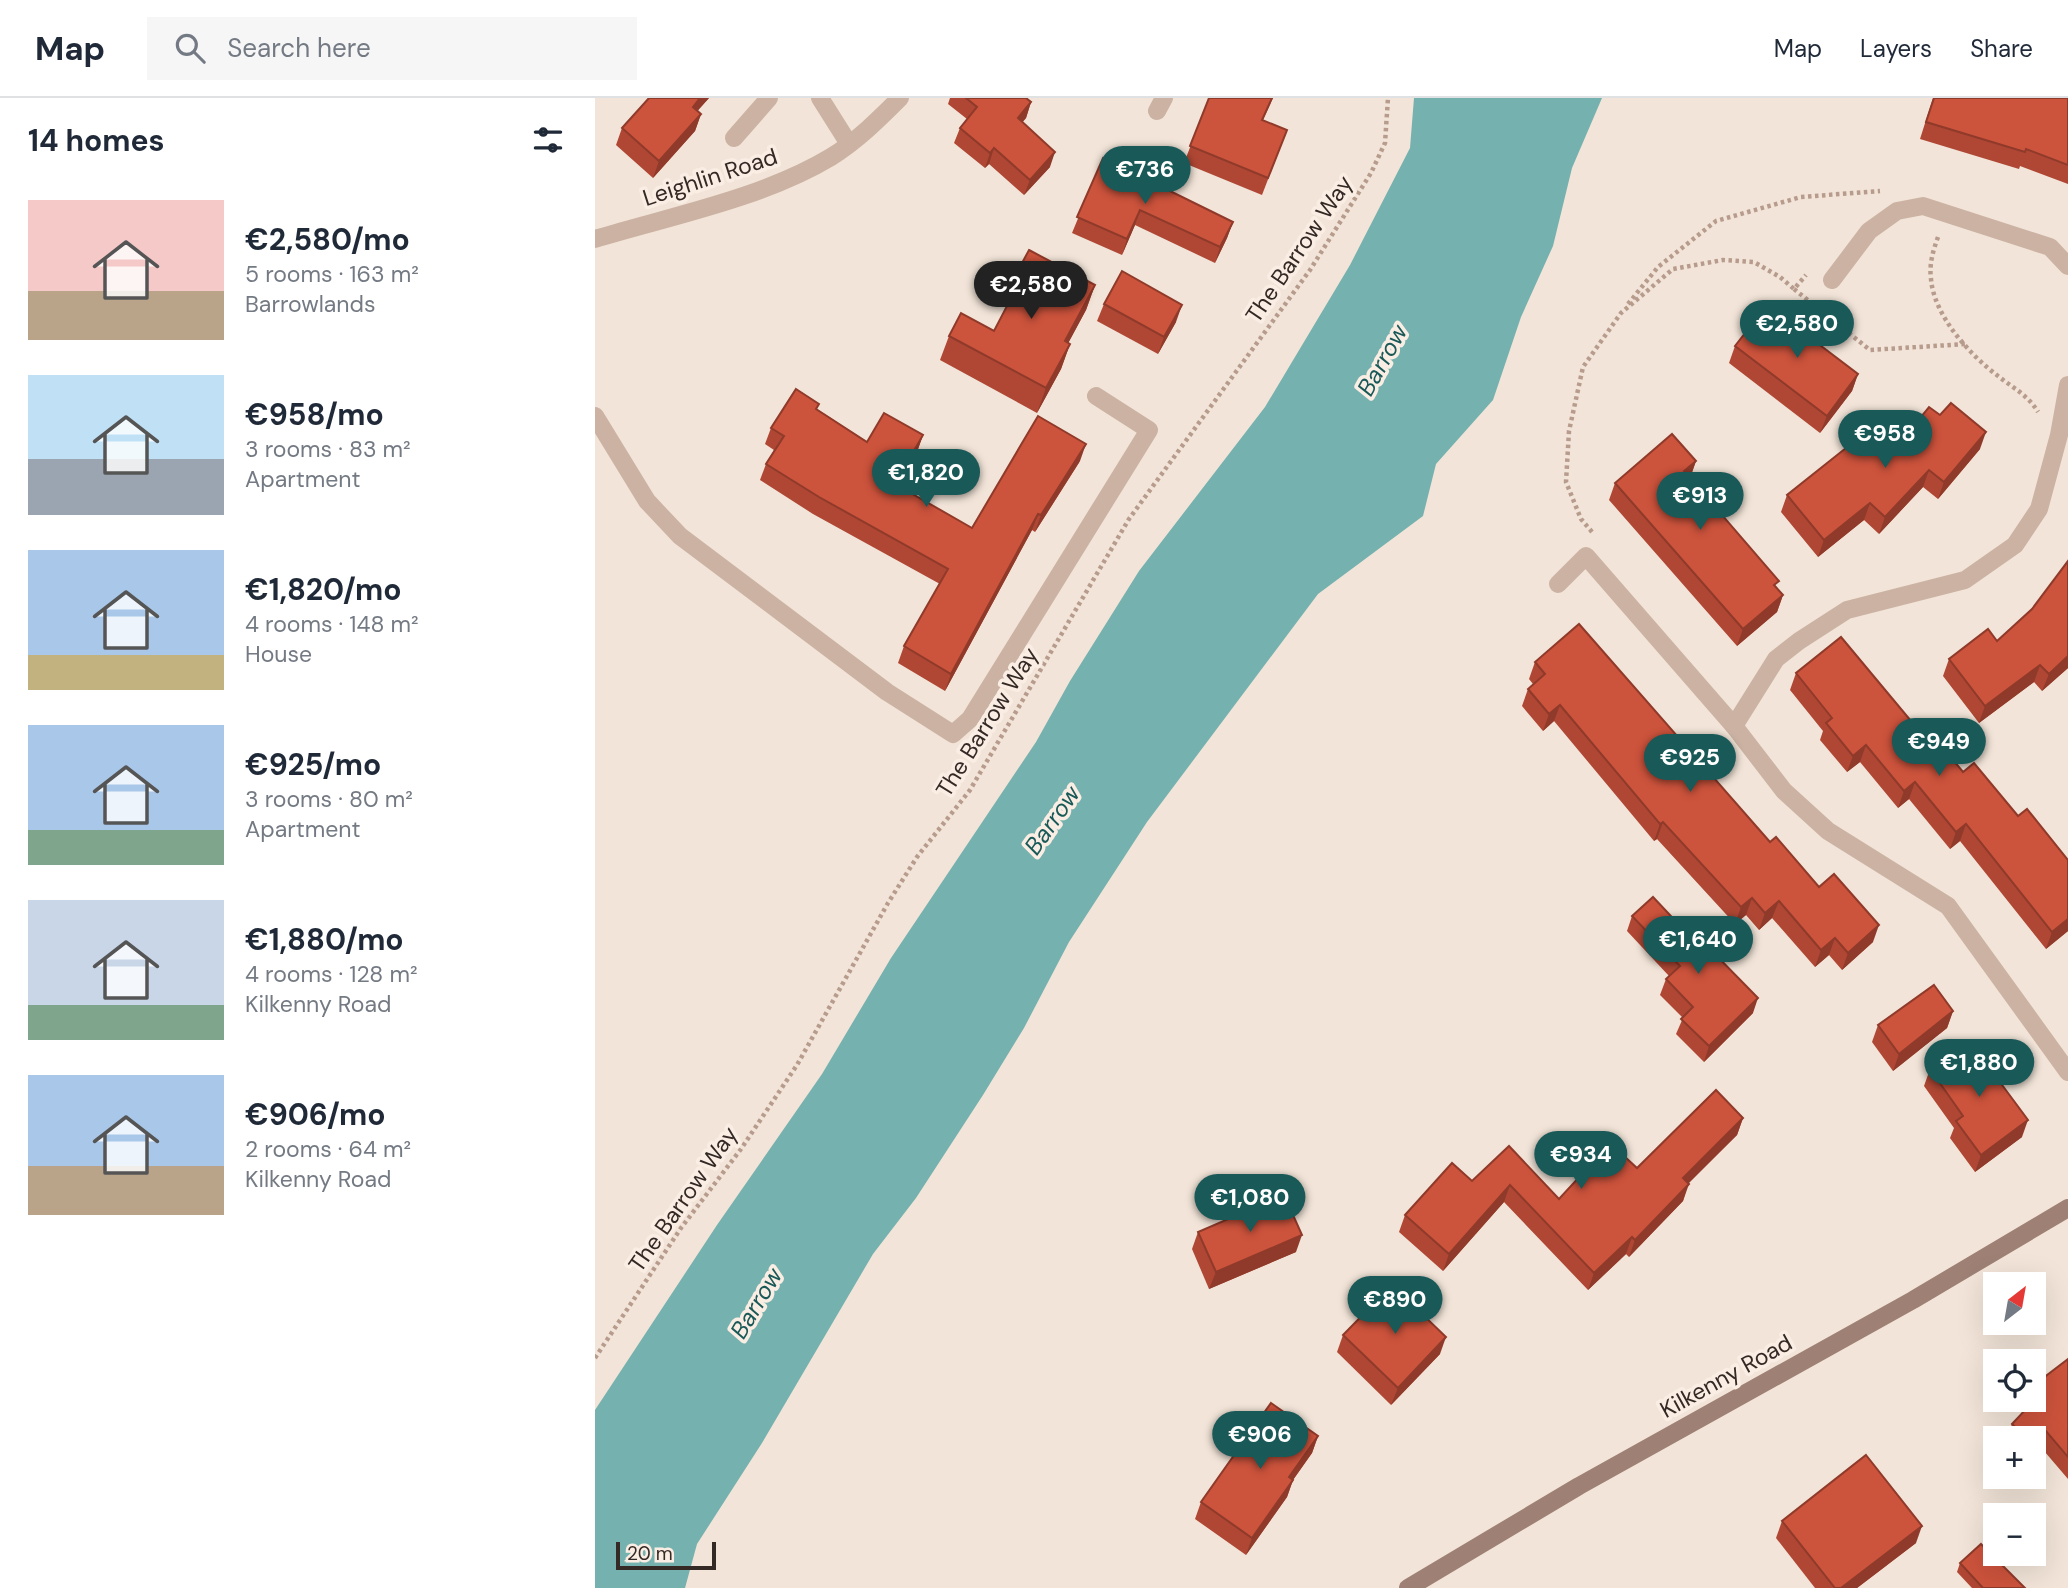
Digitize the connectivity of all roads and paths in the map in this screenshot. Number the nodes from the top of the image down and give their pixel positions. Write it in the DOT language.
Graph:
graph roads {
  1 [pos="769,98"];
  2 [pos="820,98"];
  3 [pos="900,98"];
  4 [pos="1388,98"];
  5 [pos="734,138"];
  6 [pos="849,144"];
  7 [pos="1893,191"];
  8 [pos="1945,212"];
  9 [pos="595,239"];
  10 [pos="2068,266"];
  11 [pos="1832,280"];
  12 [pos="1794,289"];
  13 [pos="1621,313"];
  14 [pos="1966,344"];
  15 [pos="2068,385"];
  16 [pos="1096,396"];
  17 [pos="2039,414"];
  18 [pos="595,416"];
  19 [pos="1597,538"];
  20 [pos="1558,584"];
  21 [pos="1734,726"];
  22 [pos="2068,1072"];
  23 [pos="2067,1211"];
  24 [pos="595,1358"];
  25 [pos="1408,1588"];
  1 -- 5 [label="street"];
  2 -- 6 [label="street"];
  3 -- 6 [label="street, Leighlin Road"];
  4 -- 24 [label="path, The Barrow Way"];
  6 -- 9 [label="street, Leighlin Road"];
  7 -- 13 [label="path"];
  8 -- 10 [label="street"];
  8 -- 11 [label="street"];
  8 -- 14 [label="path"];
  11 -- 12 [label="path"];
  12 -- 13 [label="path"];
  12 -- 14 [label="path"];
  13 -- 19 [label="path"];
  14 -- 17 [label="path"];
  15 -- 21 [label="street"];
  16 -- 18 [label="street"];
  20 -- 21 [label="street"];
  21 -- 22 [label="street"];
  23 -- 25 [label="main road, Kilkenny Road"];
}
